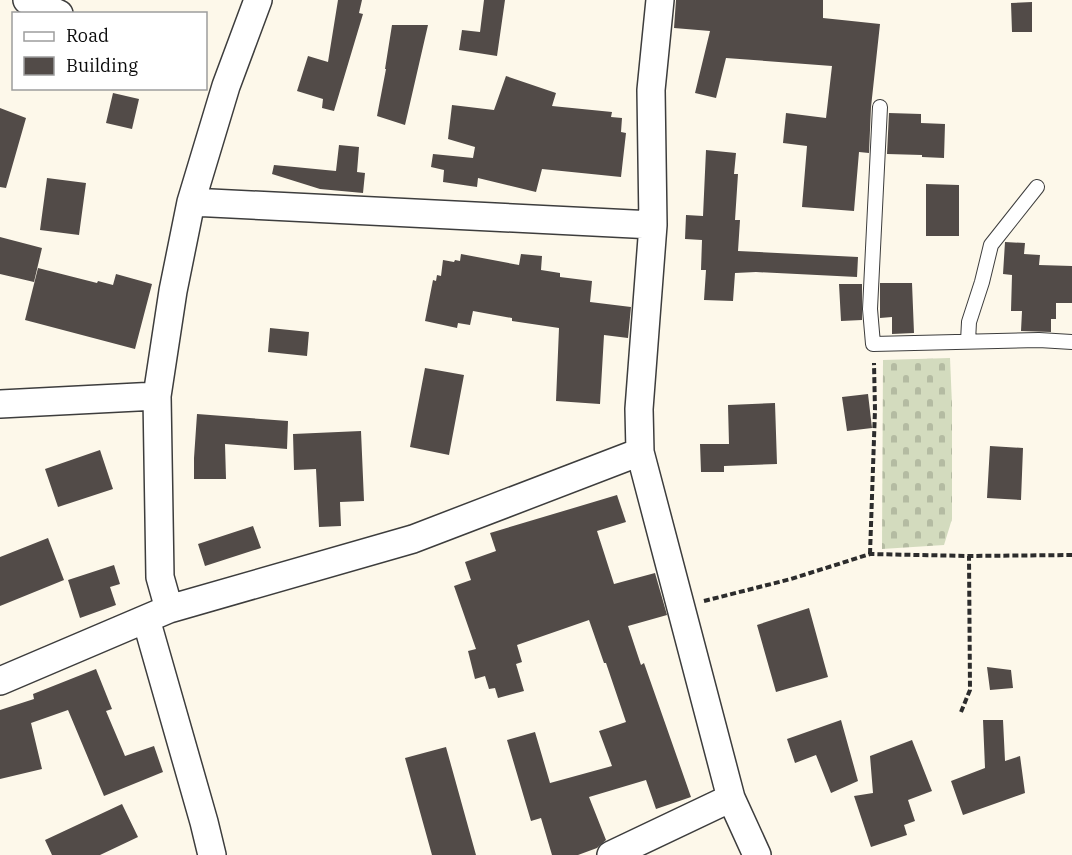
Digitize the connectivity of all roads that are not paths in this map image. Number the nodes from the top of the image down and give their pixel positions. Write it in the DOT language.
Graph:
graph roads {
  1 [pos="258,0"];
  2 [pos="660,0"];
  3 [pos="216,82"];
  4 [pos="880,107"];
  5 [pos="1037,187"];
  6 [pos="191,202"];
  7 [pos="652,225"];
  8 [pos="968,341"];
  9 [pos="1072,342"];
  10 [pos="157,396"];
  11 [pos="0,404"];
  12 [pos="640,452"];
  13 [pos="157,614"];
  14 [pos="0,681"];
  15 [pos="731,798"];
  16 [pos="212,855"];
  17 [pos="611,855"];
  18 [pos="758,855"];
  1 -- 3 [label="street"];
  2 -- 7 [label="street"];
  3 -- 6 [label="street"];
  4 -- 8 [label="lane"];
  5 -- 8 [label="lane"];
  6 -- 7 [label="street"];
  6 -- 10 [label="street"];
  7 -- 12 [label="street"];
  8 -- 9 [label="lane"];
  10 -- 11 [label="street"];
  10 -- 13 [label="street"];
  12 -- 13 [label="street"];
  12 -- 15 [label="street"];
  13 -- 14 [label="street"];
  13 -- 16 [label="street"];
  15 -- 17 [label="street"];
  15 -- 18 [label="street"];
}
